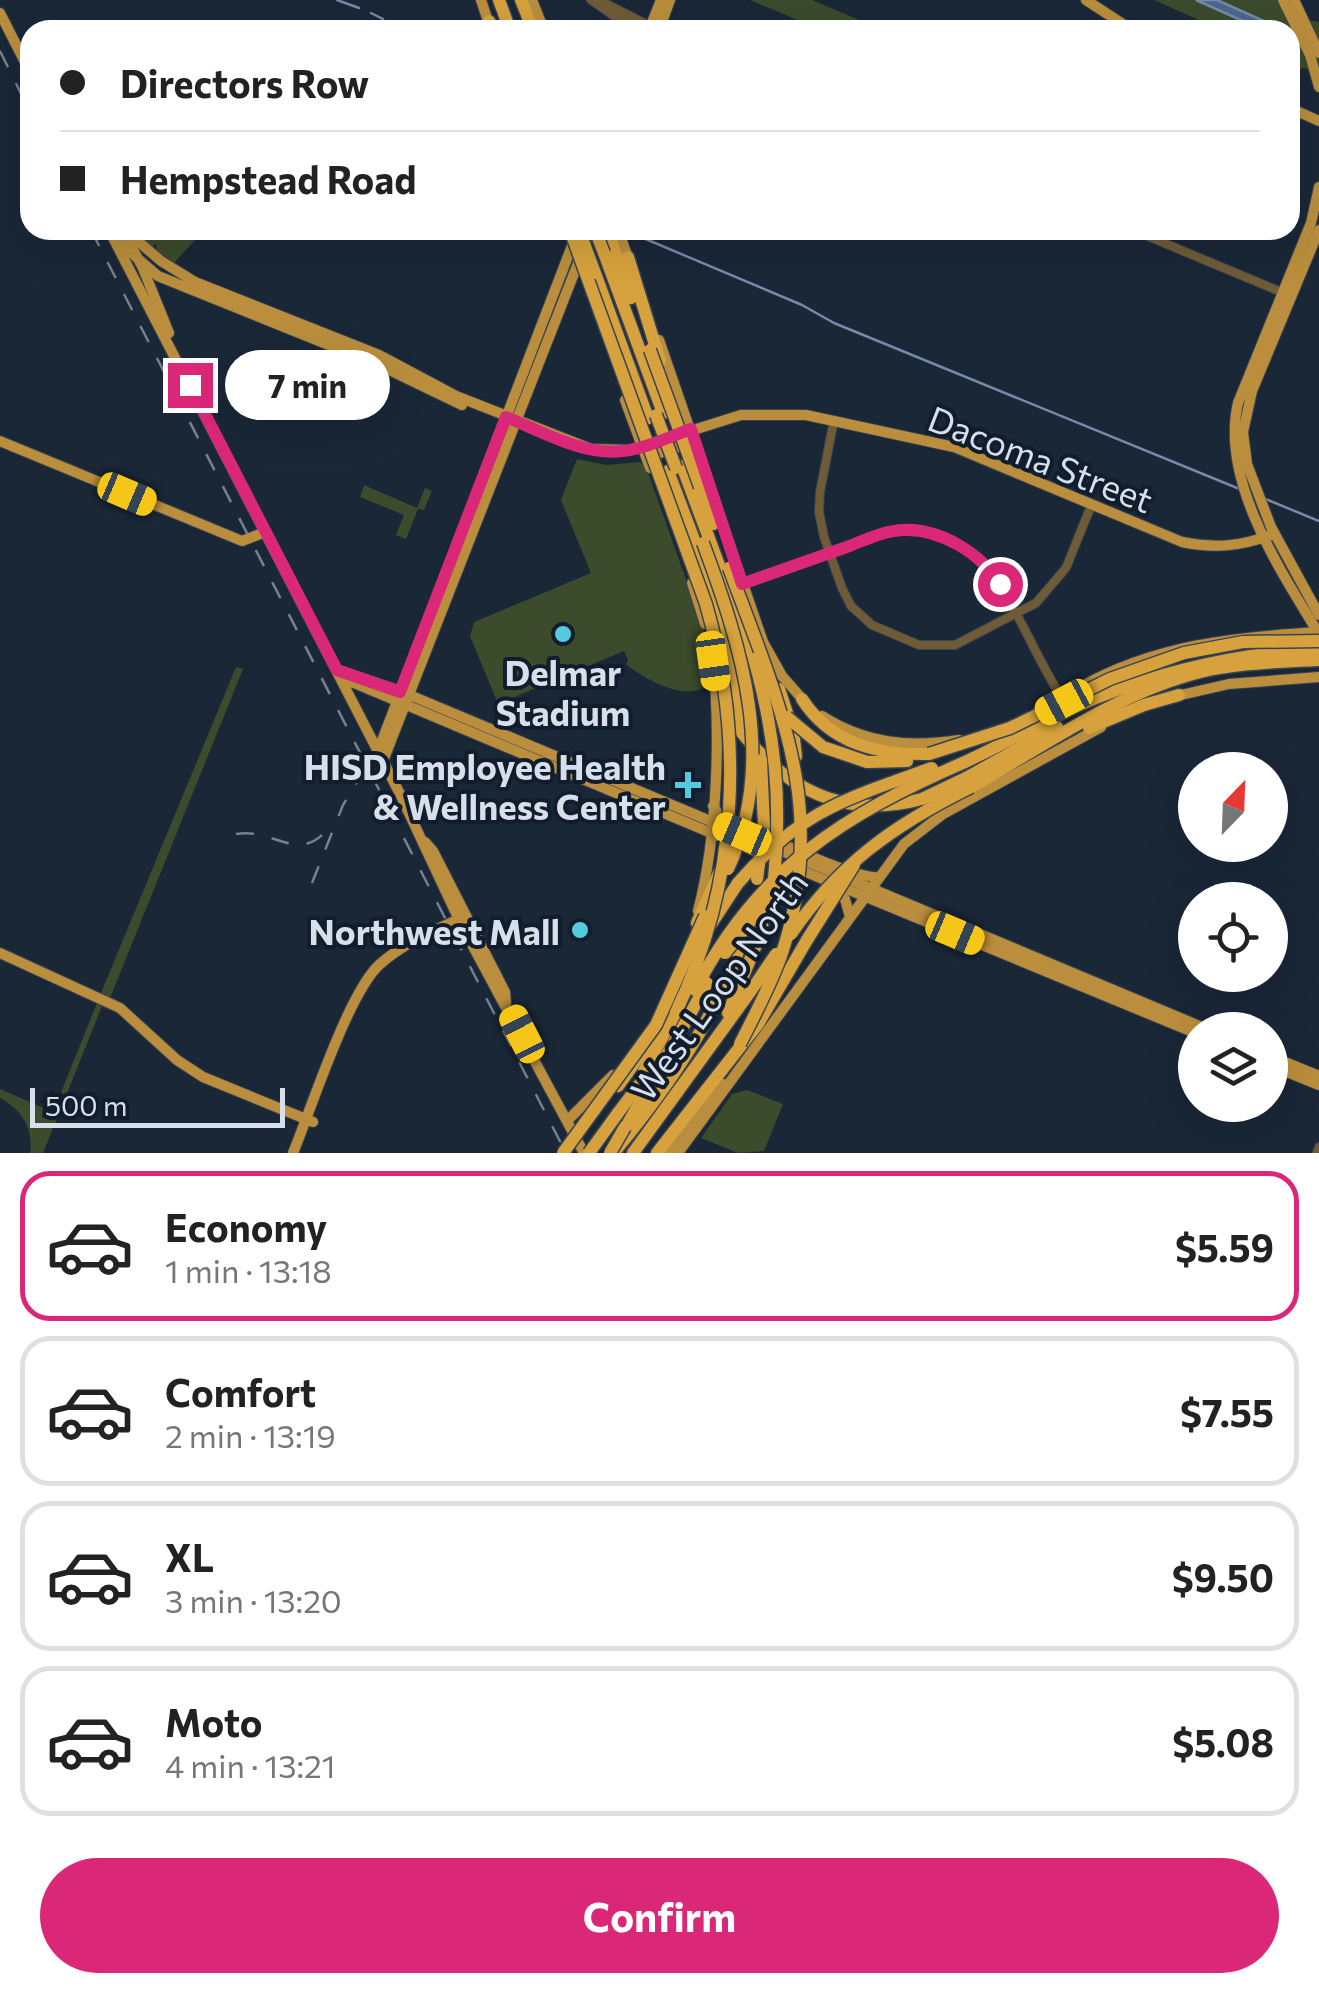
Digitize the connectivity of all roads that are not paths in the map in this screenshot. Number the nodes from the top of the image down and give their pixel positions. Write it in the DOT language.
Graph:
graph roads {
  1 [pos="481,0"];
  2 [pos="595,0"];
  3 [pos="1076,0"];
  4 [pos="1086,0"];
  5 [pos="1294,0"];
  6 [pos="0,13"];
  7 [pos="1101,15"];
  8 [pos="497,20"];
  9 [pos="642,20"];
  10 [pos="1108,20"];
  11 [pos="1111,20"];
  12 [pos="1300,32"];
  13 [pos="20,52"];
  14 [pos="1314,54"];
  15 [pos="1318,72"];
  16 [pos="1319,87"];
  17 [pos="1319,187"];
  18 [pos="1319,230"];
  19 [pos="114,240"];
  20 [pos="118,240"];
  21 [pos="128,240"];
  22 [pos="135,240"];
  23 [pos="569,240"];
  24 [pos="571,240"];
  25 [pos="574,240"];
  26 [pos="581,240"];
  27 [pos="594,240"];
  28 [pos="598,240"];
  29 [pos="598,240"];
  30 [pos="606,240"];
  31 [pos="611,240"];
  32 [pos="1158,240"];
  33 [pos="570,249"];
  34 [pos="628,257"];
  35 [pos="142,266"];
  36 [pos="576,266"];
  37 [pos="589,272"];
  38 [pos="165,279"];
  39 [pos="153,290"];
  40 [pos="1287,294"];
  41 [pos="553,312"];
  42 [pos="174,353"];
  43 [pos="656,415"];
  44 [pos="834,420"];
  45 [pos="510,421"];
  46 [pos="692,432"];
  47 [pos="0,441"];
  48 [pos="643,450"];
  49 [pos="701,454"];
  50 [pos="675,468"];
  51 [pos="700,487"];
  52 [pos="660,494"];
  53 [pos="1091,506"];
  54 [pos="265,532"];
  55 [pos="1268,532"];
  56 [pos="830,552"];
  57 [pos="706,576"];
  58 [pos="1294,583"];
  59 [pos="742,584"];
  60 [pos="1319,615"];
  61 [pos="1015,616"];
  62 [pos="1242,636"];
  63 [pos="1316,645"];
  64 [pos="756,650"];
  65 [pos="713,661"];
  66 [pos="1317,675"];
  67 [pos="339,676"];
  68 [pos="1179,695"];
  69 [pos="402,698"];
  70 [pos="1062,698"];
  71 [pos="1095,698"];
  72 [pos="802,699"];
  73 [pos="1097,714"];
  74 [pos="946,742"];
  75 [pos="918,744"];
  76 [pos="929,754"];
  77 [pos="381,756"];
  78 [pos="964,759"];
  79 [pos="769,762"];
  80 [pos="1014,762"];
  81 [pos="969,788"];
  82 [pos="713,805"];
  83 [pos="663,806"];
  84 [pos="950,810"];
  85 [pos="698,816"];
  86 [pos="710,826"];
  87 [pos="742,831"];
  88 [pos="708,854"];
  89 [pos="858,859"];
  90 [pos="879,878"];
  91 [pos="773,882"];
  92 [pos="869,892"];
  93 [pos="850,917"];
  94 [pos="463,920"];
  95 [pos="690,940"];
  96 [pos="0,956"];
  97 [pos="1134,1003"];
  98 [pos="682,1015"];
  99 [pos="1178,1019"];
  100 [pos="1178,1025"];
  101 [pos="740,1044"];
  102 [pos="642,1047"];
  103 [pos="707,1049"];
  104 [pos="742,1066"];
  105 [pos="1288,1066"];
  106 [pos="1288,1069"];
  107 [pos="1297,1071"];
  108 [pos="1319,1076"];
  109 [pos="1319,1085"];
  110 [pos="618,1086"];
  111 [pos="558,1102"];
  112 [pos="586,1105"];
  113 [pos="604,1105"];
  114 [pos="568,1120"];
  115 [pos="309,1123"];
  116 [pos="627,1131"];
  117 [pos="635,1150"];
  118 [pos="296,1153"];
  119 [pos="563,1153"];
  120 [pos="586,1153"];
  121 [pos="612,1153"];
  122 [pos="656,1153"];
  123 [pos="669,1153"];
  124 [pos="678,1153"];
  1 -- 8 [label="main road"];
  2 -- 9 [label="street"];
  3 -- 7 [label="main road"];
  4 -- 7 [label="main road"];
  5 -- 14 [label="main road"];
  6 -- 13 [label="main road"];
  7 -- 10 [label="main road"];
  7 -- 11 [label="main road"];
  12 -- 14 [label="main road"];
  14 -- 15 [label="main road"];
  15 -- 16 [label="main road"];
  17 -- 40 [label="main road"];
  18 -- 40 [label="main road"];
  19 -- 42 [label="main road"];
  20 -- 35 [label="main road, Dacoma Street"];
  21 -- 35 [label="main road"];
  22 -- 45 [label="main road, Dacoma Street"];
  23 -- 33 [label="main road"];
  24 -- 98 [label="highway, bridge"];
  25 -- 33 [label="main road"];
  26 -- 37 [label="highway, bridge"];
  27 -- 36 [label="main road"];
  28 -- 37 [label="highway, bridge"];
  29 -- 37 [label="main road"];
  30 -- 51 [label="highway, bridge"];
  31 -- 34 [label="main road"];
  32 -- 40 [label="street"];
  33 -- 36 [label="main road"];
  33 -- 41 [label="main road"];
  34 -- 46 [label="main road"];
  34 -- 51 [label="highway, bridge"];
  35 -- 38 [label="main road, Dacoma Street"];
  35 -- 39 [label="main road"];
  36 -- 37 [label="main road"];
  37 -- 41 [label="main road"];
  37 -- 43 [label="highway"];
  37 -- 48 [label="main road"];
  38 -- 39 [label="main road"];
  38 -- 45 [label="main road, Dacoma Street"];
  39 -- 42 [label="main road"];
  40 -- 55 [label="main road"];
  40 -- 55 [label="main road"];
  41 -- 45 [label="main road"];
  42 -- 54 [label="main road"];
  43 -- 50 [label="highway"];
  43 -- 87 [label="highway, bridge"];
  44 -- 46 [label="main road, Dacoma Street"];
  44 -- 53 [label="main road, Dacoma Street"];
  44 -- 56 [label="street"];
  45 -- 48 [label="main road, Dacoma Street"];
  45 -- 69 [label="main road"];
  46 -- 48 [label="main road, Dacoma Street"];
  46 -- 49 [label="main road"];
  47 -- 54 [label="main road"];
  48 -- 52 [label="main road"];
  49 -- 52 [label="main road"];
  49 -- 59 [label="main road"];
  50 -- 57 [label="highway"];
  50 -- 64 [label="highway"];
  51 -- 101 [label="highway, bridge"];
  52 -- 65 [label="main road"];
  53 -- 55 [label="main road, Dacoma Street"];
  53 -- 61 [label="street"];
  54 -- 67 [label="main road"];
  55 -- 58 [label="main road"];
  56 -- 59 [label="street"];
  56 -- 61 [label="street"];
  56 -- 61 [label="street"];
  57 -- 79 [label="highway"];
  57 -- 116 [label="highway, bridge"];
  58 -- 60 [label="main road"];
  58 -- 63 [label="main road"];
  59 -- 64 [label="main road"];
  61 -- 70 [label="street"];
  62 -- 63 [label="main road"];
  62 -- 70 [label="main road"];
  62 -- 71 [label="highway"];
  63 -- 71 [label="highway"];
  63 -- 73 [label="highway"];
  63 -- 76 [label="highway, bridge"];
  64 -- 72 [label="main road"];
  64 -- 76 [label="highway, bridge"];
  64 -- 91 [label="highway, bridge"];
  64 -- 91 [label="highway, bridge"];
  65 -- 79 [label="highway"];
  65 -- 82 [label="main road"];
  66 -- 68 [label="main road"];
  67 -- 69 [label="main road"];
  67 -- 77 [label="main road"];
  68 -- 80 [label="highway"];
  68 -- 81 [label="main road"];
  69 -- 77 [label="main road"];
  69 -- 83 [label="main road"];
  70 -- 74 [label="main road"];
  71 -- 78 [label="highway"];
  72 -- 75 [label="main road"];
  72 -- 76 [label="highway"];
  73 -- 80 [label="highway"];
  73 -- 81 [label="highway"];
  74 -- 75 [label="main road"];
  74 -- 81 [label="main road"];
  75 -- 84 [label="main road"];
  77 -- 94 [label="main road"];
  78 -- 98 [label="highway, West Loop North, bridge"];
  78 -- 102 [label="highway, bridge"];
  79 -- 81 [label="highway, bridge"];
  80 -- 81 [label="highway"];
  81 -- 84 [label="main road"];
  81 -- 89 [label="highway, West Loop North, bridge"];
  82 -- 85 [label="main road"];
  82 -- 86 [label="main road"];
  82 -- 90 [label="main road"];
  83 -- 85 [label="main road"];
  83 -- 86 [label="main road"];
  84 -- 90 [label="main road"];
  85 -- 86 [label="main road"];
  86 -- 88 [label="main road"];
  86 -- 92 [label="main road"];
  87 -- 95 [label="highway, bridge"];
  87 -- 119 [label="highway, bridge"];
  88 -- 93 [label="main road"];
  88 -- 95 [label="main road"];
  89 -- 101 [label="highway, bridge"];
  89 -- 103 [label="highway, West Loop North, bridge"];
  90 -- 92 [label="main road"];
  91 -- 103 [label="highway"];
  92 -- 93 [label="main road"];
  92 -- 97 [label="main road"];
  93 -- 104 [label="main road"];
  94 -- 111 [label="main road"];
  94 -- 115 [label="main road"];
  95 -- 102 [label="main road"];
  96 -- 115 [label="main road"];
  97 -- 99 [label="main road"];
  97 -- 100 [label="main road"];
  98 -- 116 [label="highway, West Loop North"];
  98 -- 120 [label="highway, bridge"];
  101 -- 122 [label="highway"];
  102 -- 110 [label="highway"];
  102 -- 112 [label="main road"];
  103 -- 117 [label="highway, West Loop North"];
  104 -- 123 [label="main road"];
  104 -- 124 [label="main road"];
  105 -- 107 [label="main road"];
  106 -- 107 [label="main road"];
  107 -- 108 [label="main road"];
  107 -- 109 [label="main road"];
  110 -- 113 [label="main road"];
  111 -- 112 [label="main road"];
  111 -- 114 [label="main road"];
  112 -- 114 [label="main road"];
  112 -- 121 [label="main road"];
  114 -- 120 [label="main road"];
  115 -- 118 [label="main road"];
  116 -- 121 [label="highway, West Loop North, bridge"];
}
